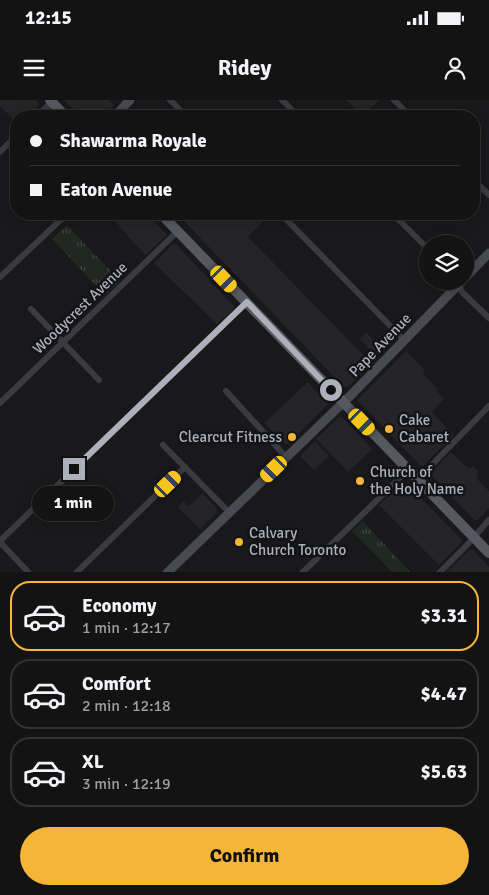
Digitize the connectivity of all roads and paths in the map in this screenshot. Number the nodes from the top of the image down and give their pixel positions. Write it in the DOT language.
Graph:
graph roads {
  1 [pos="130,100"];
  2 [pos="170,100"];
  3 [pos="282,100"];
  4 [pos="394,100"];
  5 [pos="51,101"];
  6 [pos="60,110"];
  7 [pos="121,110"];
  8 [pos="180,110"];
  9 [pos="292,110"];
  10 [pos="404,110"];
  11 [pos="10,142"];
  12 [pos="0,152"];
  13 [pos="480,186"];
  14 [pos="489,195"];
  15 [pos="61,220"];
  16 [pos="167,220"];
  17 [pos="287,220"];
  18 [pos="399,220"];
  19 [pos="178,231"];
  20 [pos="419,239"];
  21 [pos="489,254"];
  22 [pos="474,268"];
  23 [pos="0,278"];
  24 [pos="452,290"];
  25 [pos="462,290"];
  26 [pos="247,302"];
  27 [pos="32,309"];
  28 [pos="489,318"];
  29 [pos="404,340"];
  30 [pos="63,342"];
  31 [pos="100,380"];
  32 [pos="226,391"];
  33 [pos="343,402"];
  34 [pos="0,403"];
  35 [pos="489,406"];
  36 [pos="163,445"];
  37 [pos="286,457"];
  38 [pos="185,467"];
  39 [pos="411,473"];
  40 [pos="229,512"];
  41 [pos="489,520"];
  42 [pos="474,537"];
  43 [pos="0,541"];
  44 [pos="489,553"];
  45 [pos="29,572"];
  46 [pos="76,572"];
  47 [pos="167,572"];
  48 [pos="302,572"];
  49 [pos="438,572"];
  1 -- 7 [label="main road"];
  2 -- 8 [label="street"];
  3 -- 9 [label="street"];
  4 -- 10 [label="street"];
  5 -- 6 [label="main road"];
  11 -- 12 [label="street"];
  13 -- 14 [label="street"];
  15 -- 23 [label="street"];
  16 -- 19 [label="main road"];
  17 -- 29 [label="street"];
  18 -- 20 [label="street"];
  19 -- 26 [label="main road"];
  19 -- 30 [label="street, Woodycrest Avenue"];
  21 -- 22 [label="main road, Pape Avenue"];
  24 -- 29 [label="main road, Pape Avenue"];
  25 -- 28 [label="street"];
  26 -- 33 [label="main road"];
  26 -- 43 [label="street"];
  27 -- 30 [label="street"];
  29 -- 33 [label="main road, Pape Avenue"];
  30 -- 31 [label="street"];
  30 -- 34 [label="street, Woodycrest Avenue"];
  32 -- 37 [label="street"];
  33 -- 37 [label="main road, Pape Avenue"];
  33 -- 39 [label="main road"];
  35 -- 39 [label="street"];
  36 -- 38 [label="street"];
  37 -- 40 [label="main road, Pape Avenue"];
  38 -- 40 [label="street"];
  38 -- 46 [label="street"];
  39 -- 42 [label="main road"];
  39 -- 48 [label="street"];
  40 -- 47 [label="main road, Pape Avenue"];
  41 -- 42 [label="street"];
  42 -- 44 [label="main road"];
  42 -- 49 [label="street"];
  43 -- 45 [label="street"];
}
